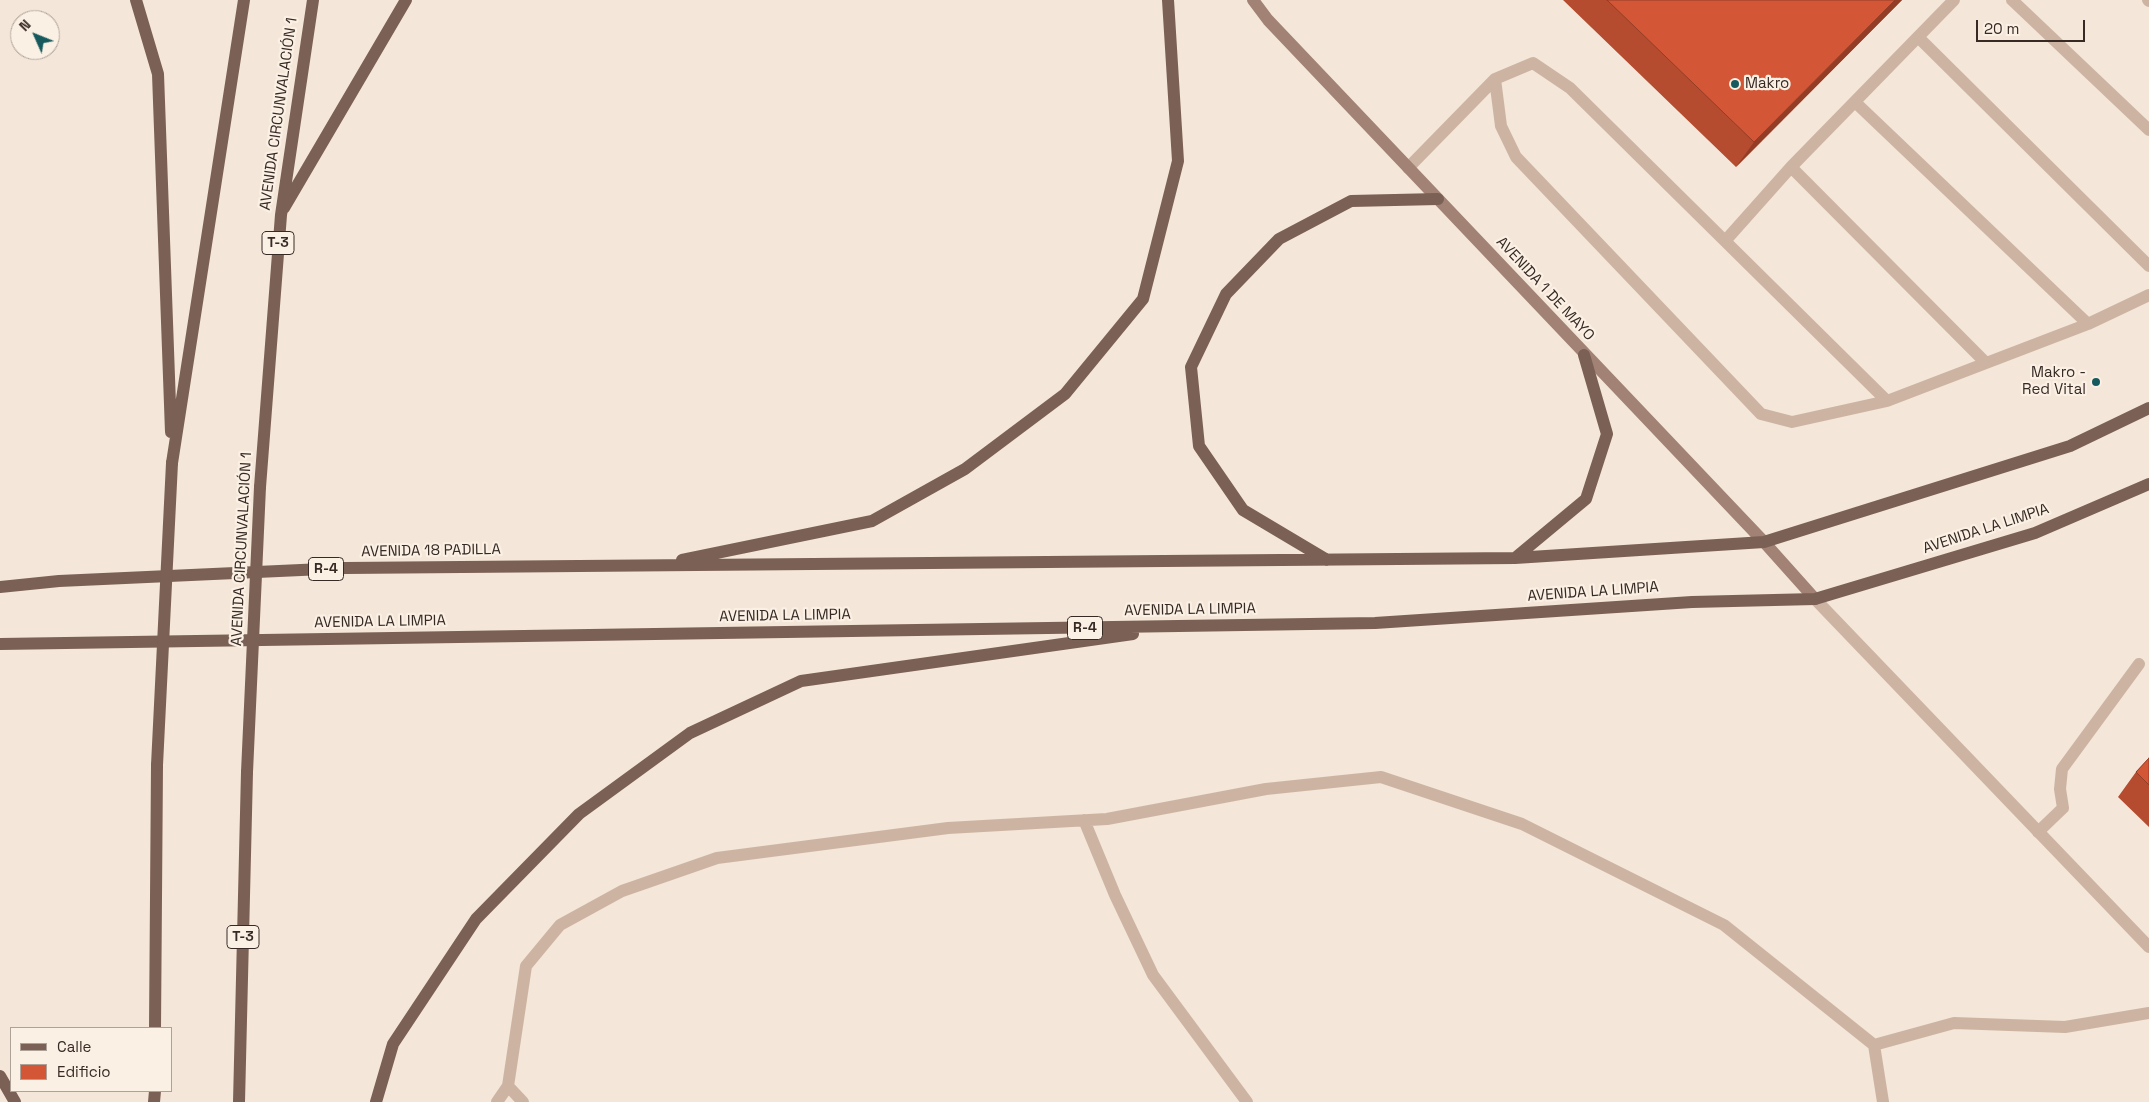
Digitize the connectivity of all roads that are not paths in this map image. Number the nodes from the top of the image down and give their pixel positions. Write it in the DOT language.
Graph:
graph roads {
  1 [pos="136,0"];
  2 [pos="244,0"];
  3 [pos="313,0"];
  4 [pos="406,0"];
  5 [pos="1168,0"];
  6 [pos="1253,0"];
  7 [pos="1954,0"];
  8 [pos="2012,0"];
  9 [pos="1918,37"];
  10 [pos="1495,79"];
  11 [pos="1855,102"];
  12 [pos="2149,130"];
  13 [pos="1791,167"];
  14 [pos="1408,168"];
  15 [pos="1438,199"];
  16 [pos="280,215"];
  17 [pos="1726,240"];
  18 [pos="2149,266"];
  19 [pos="2149,295"];
  20 [pos="2088,324"];
  21 [pos="1584,355"];
  22 [pos="1986,362"];
  23 [pos="1887,401"];
  24 [pos="2149,408"];
  25 [pos="172,463"];
  26 [pos="2149,484"];
  27 [pos="1764,542"];
  28 [pos="1515,558"];
  29 [pos="1327,560"];
  30 [pos="653,566"];
  31 [pos="0,587"];
  32 [pos="1815,599"];
  33 [pos="1187,627"];
  34 [pos="0,644"];
  35 [pos="2138,664"];
  36 [pos="1084,820"];
  37 [pos="2038,832"];
  38 [pos="2149,947"];
  39 [pos="2149,1013"];
  40 [pos="155,1027"];
  41 [pos="1874,1045"];
  42 [pos="0,1076"];
  43 [pos="508,1086"];
  44 [pos="15,1102"];
  45 [pos="239,1102"];
  46 [pos="376,1102"];
  47 [pos="497,1102"];
  48 [pos="523,1102"];
  49 [pos="1247,1102"];
  50 [pos="1883,1102"];
  1 -- 25 [label="main road"];
  2 -- 25 [label="main road"];
  3 -- 16 [label="main road, AVENIDA CIRCUNVALACIÓN 1 / T-3"];
  4 -- 16 [label="main road"];
  5 -- 30 [label="main road"];
  6 -- 14 [label="street, AVENIDA 1 DE MAYO"];
  7 -- 9 [label="street"];
  8 -- 12 [label="street"];
  9 -- 11 [label="street"];
  9 -- 18 [label="street"];
  10 -- 14 [label="street"];
  10 -- 17 [label="street"];
  10 -- 23 [label="street"];
  11 -- 13 [label="street"];
  11 -- 20 [label="street"];
  13 -- 17 [label="street"];
  13 -- 22 [label="street"];
  14 -- 15 [label="street, AVENIDA 1 DE MAYO"];
  15 -- 21 [label="street, AVENIDA 1 DE MAYO"];
  15 -- 29 [label="main road"];
  16 -- 45 [label="main road, AVENIDA CIRCUNVALACIÓN 1 / T-3, bridge"];
  17 -- 23 [label="street"];
  19 -- 20 [label="street"];
  20 -- 22 [label="street"];
  21 -- 27 [label="street, AVENIDA 1 DE MAYO"];
  21 -- 28 [label="main road"];
  22 -- 23 [label="street"];
  24 -- 27 [label="main road, R-4"];
  25 -- 40 [label="main road, bridge"];
  26 -- 32 [label="main road, AVENIDA LA LIMPIA / R-4"];
  27 -- 28 [label="main road, R-4"];
  27 -- 32 [label="street, AVENIDA 1 DE MAYO"];
  28 -- 29 [label="main road, R-4"];
  29 -- 30 [label="main road, R-4"];
  30 -- 31 [label="main road, AVENIDA 18 PADILLA / R-4"];
  32 -- 33 [label="main road, AVENIDA LA LIMPIA / R-4"];
  32 -- 37 [label="street"];
  33 -- 34 [label="main road, AVENIDA LA LIMPIA / R-4"];
  33 -- 46 [label="main road"];
  35 -- 37 [label="street"];
  36 -- 41 [label="street"];
  36 -- 43 [label="street"];
  36 -- 49 [label="street"];
  37 -- 38 [label="street"];
  39 -- 41 [label="street"];
  41 -- 50 [label="street"];
  42 -- 44 [label="main road"];
  43 -- 47 [label="street"];
  43 -- 48 [label="street"];
}
